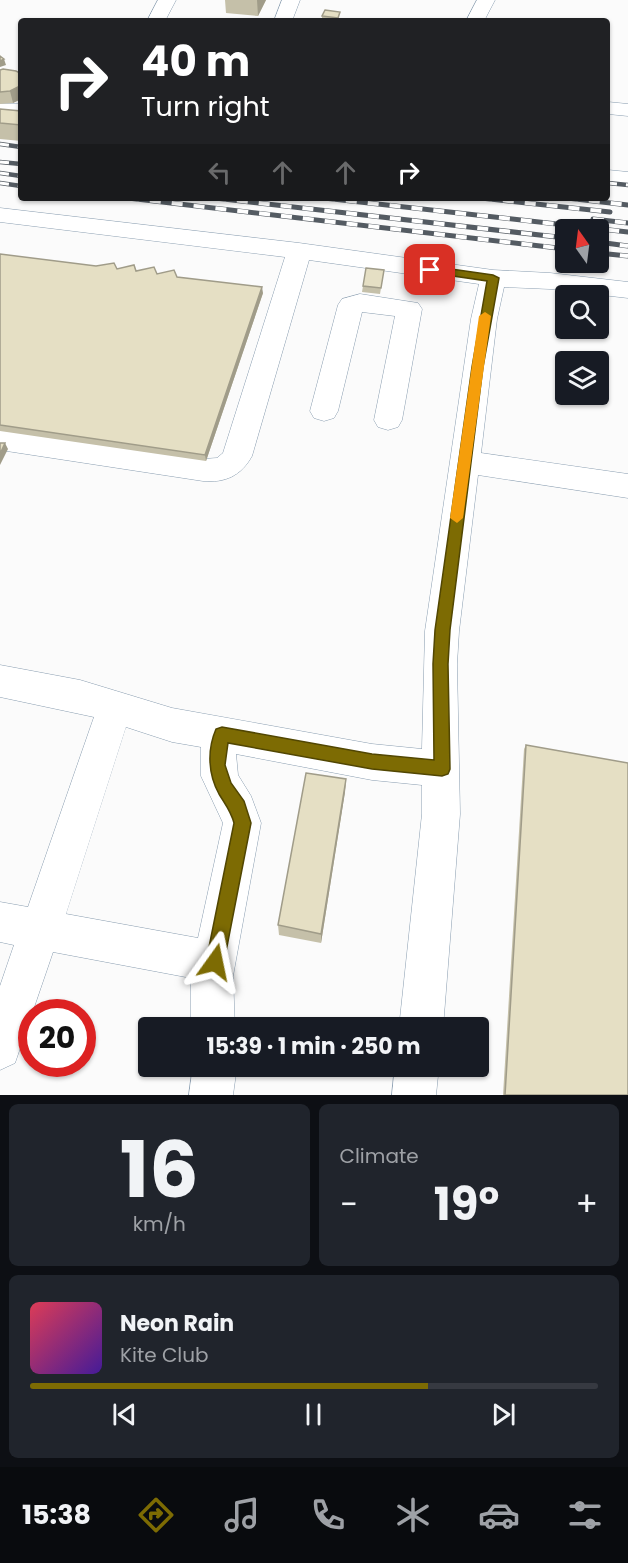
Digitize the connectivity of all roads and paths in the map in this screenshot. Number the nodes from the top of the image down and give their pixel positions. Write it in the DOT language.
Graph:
graph roads {
  1 [pos="167,0"];
  2 [pos="291,0"];
  3 [pos="486,0"];
  4 [pos="158,18"];
  5 [pos="284,18"];
  6 [pos="477,18"];
  7 [pos="610,108"];
  8 [pos="0,110"];
  9 [pos="18,110"];
  10 [pos="628,110"];
  11 [pos="610,177"];
  12 [pos="628,179"];
  13 [pos="0,215"];
  14 [pos="299,251"];
  15 [pos="430,270"];
  16 [pos="493,278"];
  17 [pos="628,290"];
  18 [pos="409,309"];
  19 [pos="324,411"];
  20 [pos="387,420"];
  21 [pos="0,439"];
  22 [pos="464,462"];
  23 [pos="628,486"];
  24 [pos="0,681"];
  25 [pos="115,708"];
  26 [pos="222,734"];
  27 [pos="442,769"];
  28 [pos="0,922"];
  29 [pos="40,929"];
  30 [pos="215,962"];
  31 [pos="212,1017"];
  32 [pos="422,1017"];
  33 [pos="0,1048"];
  34 [pos="213,1077"];
  35 [pos="416,1077"];
  36 [pos="211,1095"];
  37 [pos="414,1095"];
  1 -- 4 [label="lane"];
  2 -- 5 [label="lane"];
  3 -- 6 [label="lane"];
  7 -- 10 [label="lane"];
  8 -- 9 [label="lane"];
  11 -- 12 [label="lane"];
  13 -- 14 [label="lane"];
  14 -- 15 [label="lane"];
  14 -- 21 [label="lane"];
  15 -- 16 [label="lane"];
  15 -- 18 [label="lane"];
  16 -- 17 [label="lane"];
  16 -- 22 [label="lane"];
  18 -- 19 [label="lane"];
  18 -- 20 [label="lane"];
  22 -- 23 [label="lane"];
  22 -- 27 [label="lane"];
  24 -- 25 [label="lane"];
  25 -- 26 [label="lane"];
  25 -- 29 [label="lane"];
  26 -- 27 [label="lane"];
  26 -- 30 [label="lane"];
  27 -- 32 [label="lane"];
  28 -- 29 [label="lane"];
  29 -- 30 [label="lane"];
  29 -- 33 [label="lane"];
  30 -- 31 [label="lane"];
  34 -- 36 [label="lane"];
  35 -- 37 [label="lane"];
}
